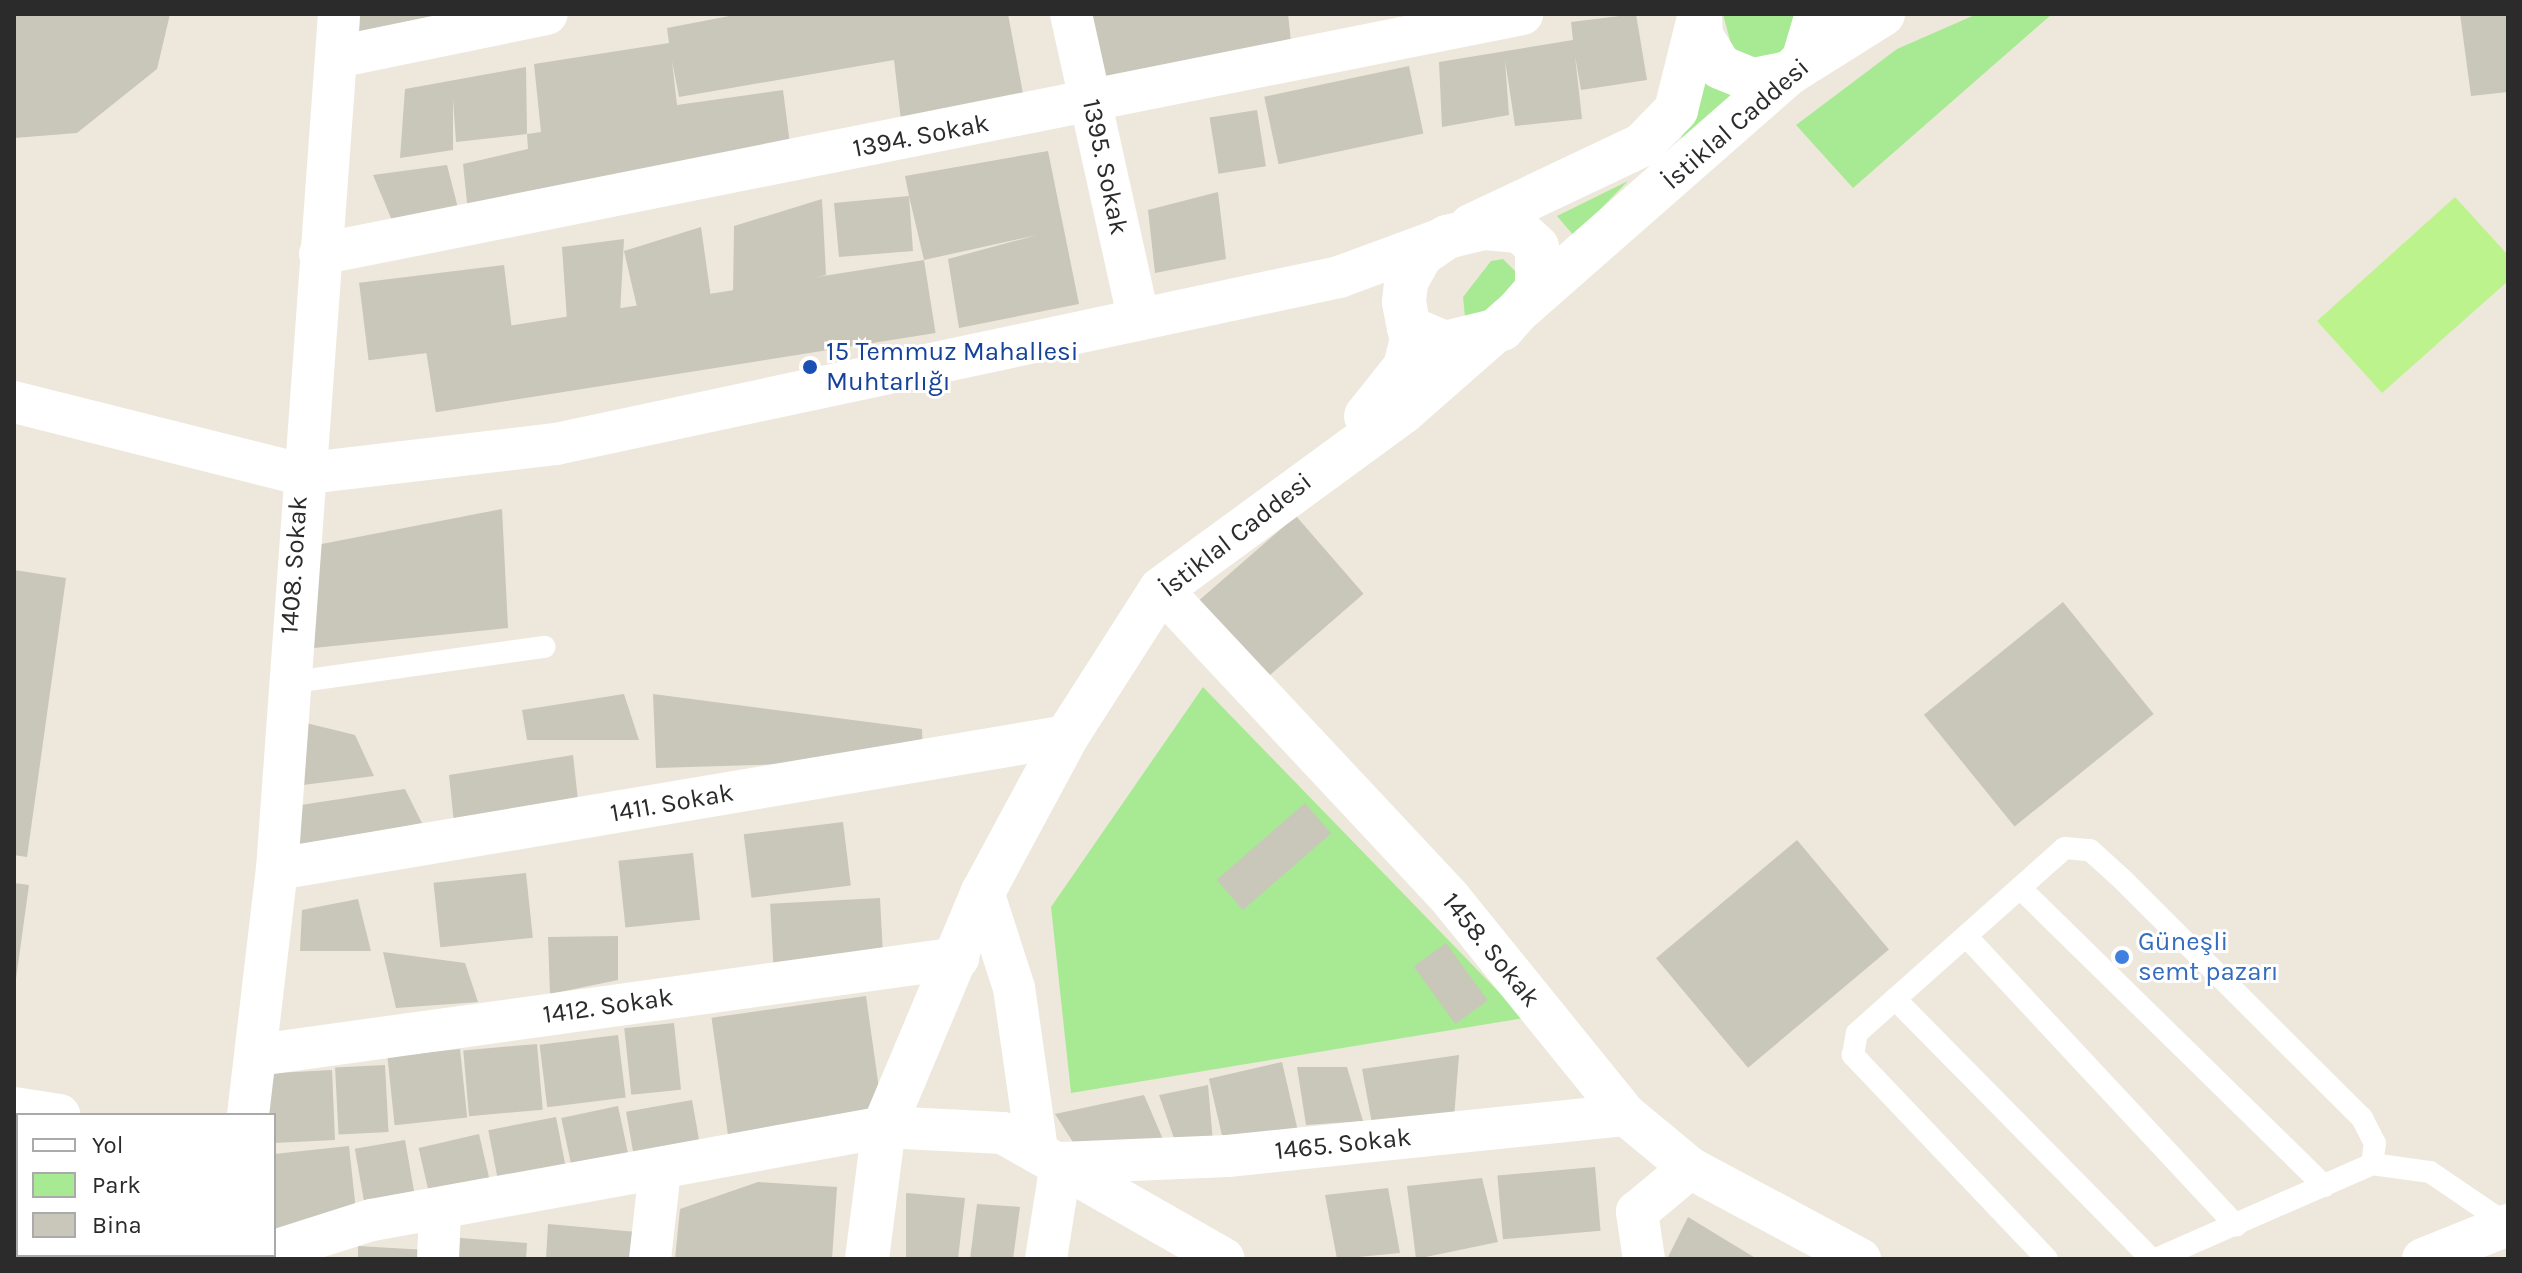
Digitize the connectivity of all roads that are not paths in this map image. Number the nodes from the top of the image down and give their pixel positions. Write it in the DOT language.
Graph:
graph roads {
  1 [pos="339,14"];
  2 [pos="547,14"];
  3 [pos="1071,14"];
  4 [pos="1522,14"];
  5 [pos="1817,14"];
  6 [pos="1883,14"];
  7 [pos="1700,16"];
  8 [pos="337,57"];
  9 [pos="1789,73"];
  10 [pos="1091,102"];
  11 [pos="1447,237"];
  12 [pos="320,254"];
  13 [pos="1339,277"];
  14 [pos="1139,320"];
  15 [pos="1409,328"];
  16 [pos="1502,329"];
  17 [pos="14,402"];
  18 [pos="300,474"];
  19 [pos="1292,489"];
  20 [pos="1161,589"];
  21 [pos="544,647"];
  22 [pos="287,683"];
  23 [pos="1067,736"];
  24 [pos="277,869"];
  25 [pos="2020,888"];
  26 [pos="983,892"];
  27 [pos="1966,936"];
  28 [pos="958,958"];
  29 [pos="1895,999"];
  30 [pos="258,1055"];
  31 [pos="14,1108"];
  32 [pos="46,1113"];
  33 [pos="248,1113"];
  34 [pos="1626,1115"];
  35 [pos="884,1127"];
  36 [pos="1049,1156"];
  37 [pos="2372,1164"];
  38 [pos="1690,1168"];
  39 [pos="660,1170"];
  40 [pos="2324,1186"];
  41 [pos="440,1212"];
  42 [pos="2508,1225"];
  43 [pos="2236,1226"];
  44 [pos="276,1250"];
  45 [pos="438,1259"];
  46 [pos="650,1259"];
  47 [pos="867,1259"];
  48 [pos="1046,1259"];
  49 [pos="1224,1259"];
  50 [pos="1644,1259"];
  51 [pos="1860,1259"];
  52 [pos="2047,1259"];
  53 [pos="2154,1259"];
  54 [pos="2423,1259"];
  1 -- 8 [label="street, 1408. Sokak"];
  2 -- 8 [label="street"];
  3 -- 10 [label="street, 1395. Sokak"];
  4 -- 10 [label="street, 1394. Sokak"];
  5 -- 9 [label="street"];
  6 -- 9 [label="street, İstiklal Caddesi"];
  7 -- 9 [label="street"];
  7 -- 11 [label="street"];
  8 -- 12 [label="street, 1408. Sokak"];
  9 -- 16 [label="street, İstiklal Caddesi"];
  10 -- 12 [label="street, 1394. Sokak"];
  10 -- 14 [label="street, 1395. Sokak"];
  11 -- 13 [label="street"];
  11 -- 15 [label="street"];
  11 -- 16 [label="street"];
  12 -- 18 [label="street, 1408. Sokak"];
  13 -- 14 [label="street"];
  13 -- 15 [label="street"];
  14 -- 18 [label="street"];
  15 -- 16 [label="street"];
  15 -- 19 [label="street"];
  16 -- 19 [label="street, İstiklal Caddesi"];
  17 -- 18 [label="street"];
  18 -- 22 [label="street, 1408. Sokak"];
  19 -- 20 [label="street, İstiklal Caddesi"];
  20 -- 23 [label="street, İstiklal Caddesi"];
  20 -- 34 [label="street, 1458. Sokak"];
  21 -- 22 [label="lane"];
  22 -- 24 [label="street, 1408. Sokak"];
  23 -- 24 [label="street, 1411. Sokak"];
  23 -- 26 [label="street, İstiklal Caddesi"];
  24 -- 30 [label="street, 1408. Sokak"];
  25 -- 27 [label="lane"];
  25 -- 37 [label="lane"];
  25 -- 40 [label="lane"];
  26 -- 28 [label="street, İstiklal Caddesi"];
  26 -- 36 [label="street"];
  27 -- 29 [label="lane"];
  27 -- 43 [label="lane"];
  28 -- 30 [label="street, 1412. Sokak"];
  28 -- 35 [label="street, İstiklal Caddesi"];
  29 -- 52 [label="lane"];
  29 -- 53 [label="lane"];
  30 -- 33 [label="street, 1408. Sokak"];
  31 -- 32 [label="street"];
  34 -- 36 [label="street, 1465. Sokak"];
  34 -- 38 [label="street, 1458. Sokak"];
  35 -- 36 [label="street"];
  35 -- 39 [label="street"];
  35 -- 47 [label="street, İstiklal Caddesi"];
  36 -- 48 [label="street"];
  36 -- 49 [label="street"];
  37 -- 40 [label="lane"];
  37 -- 42 [label="lane"];
  38 -- 50 [label="street"];
  38 -- 51 [label="street, 1458. Sokak"];
  39 -- 41 [label="street"];
  39 -- 46 [label="street"];
  40 -- 43 [label="lane"];
  41 -- 44 [label="street"];
  41 -- 45 [label="street"];
  42 -- 54 [label="street"];
  43 -- 53 [label="lane"];
}
